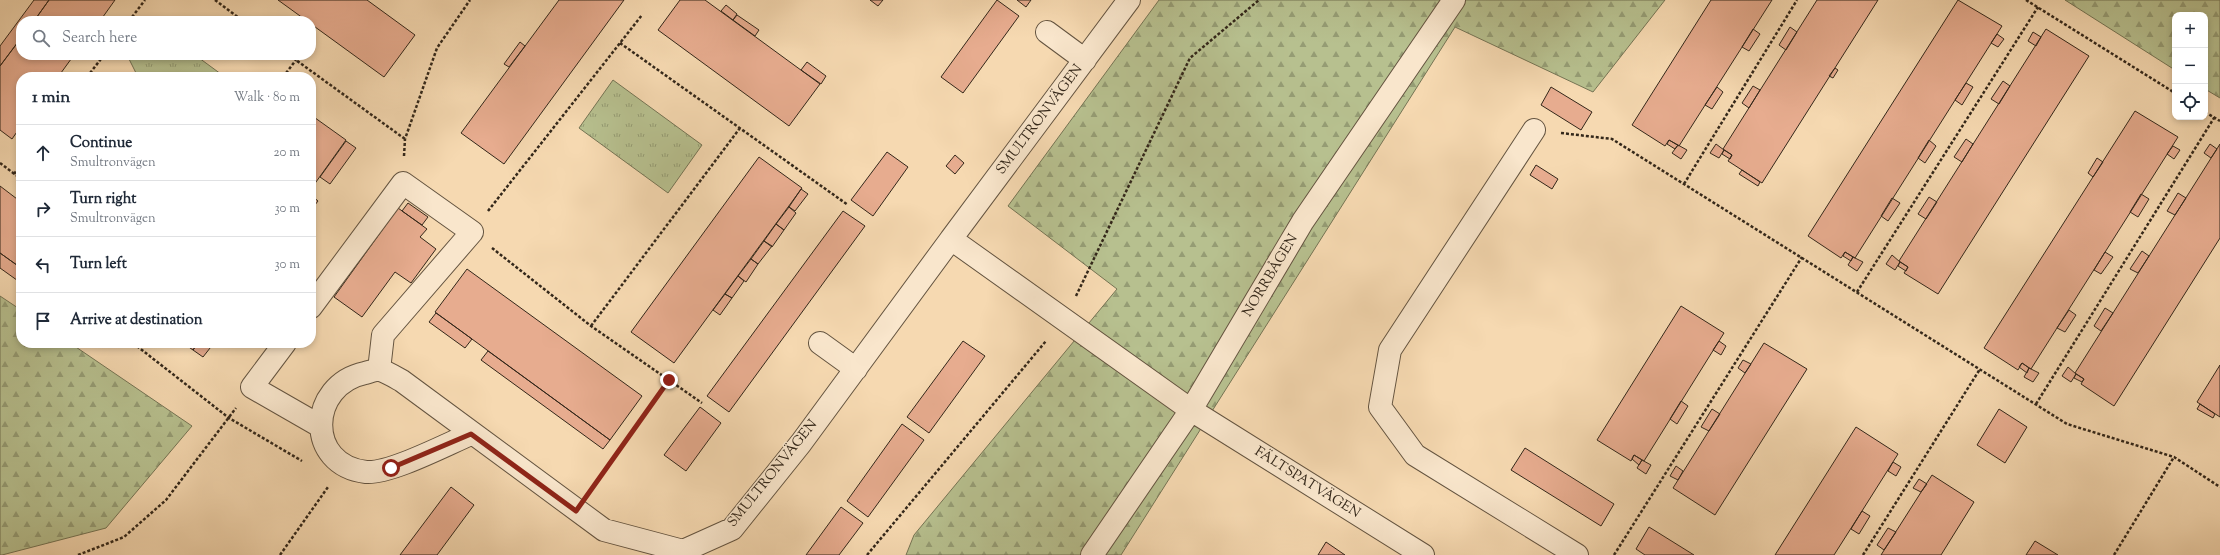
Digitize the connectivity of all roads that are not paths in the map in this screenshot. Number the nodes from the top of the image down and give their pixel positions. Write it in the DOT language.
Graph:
graph roads {
  1 [pos="1129,0"];
  2 [pos="1454,0"];
  3 [pos="1047,32"];
  4 [pos="1085,60"];
  5 [pos="1534,130"];
  6 [pos="951,240"];
  7 [pos="316,300"];
  8 [pos="820,343"];
  9 [pos="281,348"];
  10 [pos="856,369"];
  11 [pos="379,370"];
  12 [pos="1191,410"];
  13 [pos="320,426"];
  14 [pos="471,434"];
  15 [pos="1092,555"];
  16 [pos="1423,555"];
  17 [pos="1576,555"];
  1 -- 4 [label="street, SMULTRONVÄGEN"];
  2 -- 12 [label="street, NORRBÅGEN"];
  3 -- 4 [label="street"];
  4 -- 6 [label="street, SMULTRONVÄGEN"];
  5 -- 17 [label="street"];
  6 -- 10 [label="street, SMULTRONVÄGEN"];
  6 -- 12 [label="street"];
  7 -- 11 [label="street"];
  8 -- 10 [label="street"];
  9 -- 13 [label="street"];
  10 -- 14 [label="street, SMULTRONVÄGEN"];
  11 -- 13 [label="street"];
  11 -- 14 [label="street, SMULTRONVÄGEN"];
  12 -- 15 [label="street, NORRBÅGEN"];
  12 -- 16 [label="street, FÄLTSPATVÄGEN"];
  13 -- 14 [label="street"];
}
